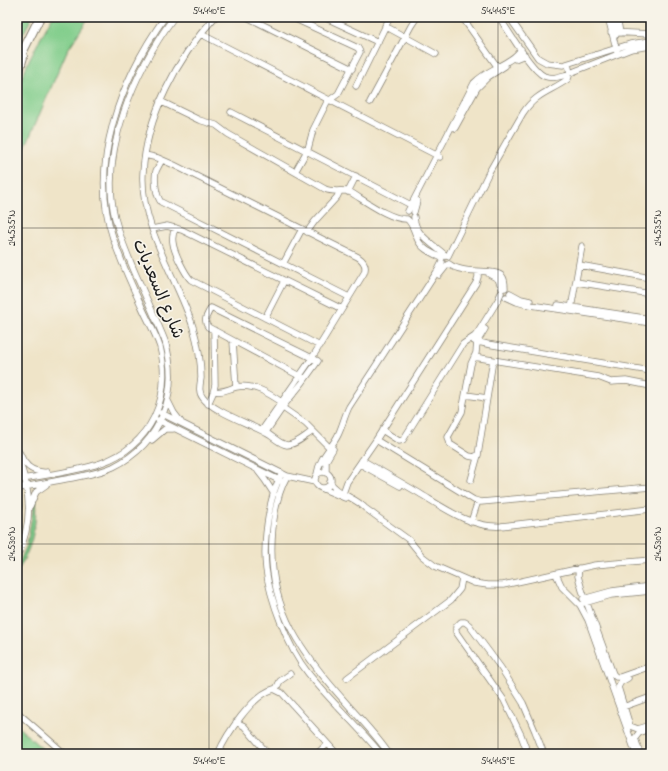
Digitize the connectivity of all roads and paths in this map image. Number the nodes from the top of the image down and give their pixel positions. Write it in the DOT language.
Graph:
graph roads {
  1 [pos="40,17"];
  2 [pos="165,17"];
  3 [pos="174,17"];
  4 [pos="215,17"];
  5 [pos="247,17"];
  6 [pos="291,17"];
  7 [pos="324,17"];
  8 [pos="390,17"];
  9 [pos="417,17"];
  10 [pos="462,17"];
  11 [pos="499,17"];
  12 [pos="509,17"];
  13 [pos="608,17"];
  14 [pos="612,17"];
  15 [pos="617,17"];
  16 [pos="385,26"];
  17 [pos="616,32"];
  18 [pos="201,34"];
  19 [pos="651,34"];
  20 [pos="405,36"];
  21 [pos="651,41"];
  22 [pos="378,42"];
  23 [pos="651,46"];
  24 [pos="23,49"];
  25 [pos="521,49"];
  26 [pos="618,51"];
  27 [pos="436,54"];
  28 [pos="525,55"];
  29 [pos="17,63"];
  30 [pos="568,64"];
  31 [pos="352,68"];
  32 [pos="498,68"];
  33 [pos="570,73"];
  34 [pos="17,78"];
  35 [pos="356,86"];
  36 [pos="330,100"];
  37 [pos="160,101"];
  38 [pos="370,102"];
  39 [pos="231,112"];
  40 [pos="307,151"];
  41 [pos="145,155"];
  42 [pos="438,156"];
  43 [pos="162,160"];
  44 [pos="295,172"];
  45 [pos="429,174"];
  46 [pos="356,176"];
  47 [pos="340,191"];
  48 [pos="332,192"];
  49 [pos="348,192"];
  50 [pos="332,201"];
  51 [pos="411,205"];
  52 [pos="410,216"];
  53 [pos="176,228"];
  54 [pos="152,229"];
  55 [pos="305,230"];
  56 [pos="582,246"];
  57 [pos="444,258"];
  58 [pos="283,264"];
  59 [pos="448,264"];
  60 [pos="579,265"];
  61 [pos="480,272"];
  62 [pos="651,278"];
  63 [pos="284,281"];
  64 [pos="576,282"];
  65 [pos="505,293"];
  66 [pos="651,294"];
  67 [pos="349,297"];
  68 [pos="342,309"];
  69 [pos="571,309"];
  70 [pos="265,318"];
  71 [pos="651,319"];
  72 [pos="651,323"];
  73 [pos="214,330"];
  74 [pos="397,336"];
  75 [pos="470,339"];
  76 [pos="233,341"];
  77 [pos="477,342"];
  78 [pos="320,346"];
  79 [pos="474,356"];
  80 [pos="315,360"];
  81 [pos="493,360"];
  82 [pos="651,371"];
  83 [pos="302,379"];
  84 [pos="651,386"];
  85 [pos="236,387"];
  86 [pos="214,391"];
  87 [pos="466,395"];
  88 [pos="487,398"];
  89 [pos="168,401"];
  90 [pos="208,404"];
  91 [pos="283,405"];
  92 [pos="160,413"];
  93 [pos="157,420"];
  94 [pos="183,424"];
  95 [pos="178,430"];
  96 [pos="313,430"];
  97 [pos="382,430"];
  98 [pos="264,431"];
  99 [pos="376,440"];
  100 [pos="331,449"];
  101 [pos="17,450"];
  102 [pos="478,455"];
  103 [pos="17,457"];
  104 [pos="125,460"];
  105 [pos="361,462"];
  106 [pos="255,468"];
  107 [pos="66,471"];
  108 [pos="326,473"];
  109 [pos="317,474"];
  110 [pos="285,475"];
  111 [pos="26,478"];
  112 [pos="17,480"];
  113 [pos="471,480"];
  114 [pos="281,481"];
  115 [pos="315,482"];
  116 [pos="330,482"];
  117 [pos="347,482"];
  118 [pos="49,483"];
  119 [pos="17,486"];
  120 [pos="27,486"];
  121 [pos="651,487"];
  122 [pos="321,488"];
  123 [pos="335,491"];
  124 [pos="274,494"];
  125 [pos="342,495"];
  126 [pos="478,501"];
  127 [pos="651,509"];
  128 [pos="28,514"];
  129 [pos="471,522"];
  130 [pos="17,528"];
  131 [pos="17,557"];
  132 [pos="651,560"];
  133 [pos="579,568"];
  134 [pos="556,574"];
  135 [pos="462,578"];
  136 [pos="468,580"];
  137 [pos="651,586"];
  138 [pos="460,589"];
  139 [pos="651,590"];
  140 [pos="586,600"];
  141 [pos="578,603"];
  142 [pos="294,634"];
  143 [pos="287,638"];
  144 [pos="651,666"];
  145 [pos="651,670"];
  146 [pos="290,674"];
  147 [pos="347,678"];
  148 [pos="276,689"];
  149 [pos="651,697"];
  150 [pos="623,707"];
  151 [pos="17,712"];
  152 [pos="236,722"];
  153 [pos="651,725"];
  154 [pos="651,728"];
  155 [pos="327,744"];
  156 [pos="65,754"];
  157 [pos="218,754"];
  158 [pos="268,754"];
  159 [pos="317,754"];
  160 [pos="337,754"];
  161 [pos="381,754"];
  162 [pos="389,754"];
  163 [pos="528,754"];
  164 [pos="544,754"];
  165 [pos="636,754"];
  166 [pos="640,754"];
  1 -- 24 [label="highway"];
  2 -- 92 [label="street, شارع السعديات"];
  3 -- 89 [label="street, شارع السعديات"];
  4 -- 18 [label="street"];
  5 -- 31 [label="street"];
  6 -- 31 [label="street"];
  7 -- 22 [label="street"];
  8 -- 16 [label="street"];
  9 -- 20 [label="street"];
  10 -- 32 [label="street"];
  11 -- 25 [label="street"];
  12 -- 30 [label="street"];
  13 -- 17 [label="street"];
  14 -- 17 [label="street"];
  15 -- 17 [label="street"];
  16 -- 20 [label="street"];
  16 -- 22 [label="street"];
  17 -- 19 [label="street"];
  17 -- 26 [label="street"];
  18 -- 36 [label="street"];
  18 -- 37 [label="street"];
  20 -- 27 [label="street"];
  20 -- 38 [label="street"];
  21 -- 26 [label="street"];
  22 -- 35 [label="street"];
  23 -- 26 [label="street"];
  24 -- 29 [label="highway"];
  24 -- 34 [label="highway"];
  25 -- 28 [label="street"];
  25 -- 32 [label="street"];
  26 -- 30 [label="street"];
  26 -- 33 [label="street"];
  28 -- 32 [label="street"];
  28 -- 33 [label="street"];
  30 -- 33 [label="street"];
  31 -- 36 [label="street"];
  32 -- 42 [label="street"];
  33 -- 57 [label="street"];
  36 -- 40 [label="street"];
  36 -- 42 [label="street"];
  37 -- 41 [label="street"];
  37 -- 44 [label="street"];
  39 -- 40 [label="street"];
  40 -- 44 [label="street"];
  40 -- 46 [label="street"];
  41 -- 43 [label="street"];
  41 -- 54 [label="street"];
  42 -- 45 [label="street"];
  43 -- 55 [label="street"];
  43 -- 58 [label="street"];
  44 -- 48 [label="street"];
  45 -- 51 [label="street"];
  45 -- 52 [label="street"];
  46 -- 49 [label="street"];
  46 -- 51 [label="street"];
  47 -- 48 [label="street"];
  47 -- 49 [label="street"];
  47 -- 50 [label="street"];
  48 -- 50 [label="street"];
  49 -- 52 [label="street"];
  50 -- 55 [label="street"];
  51 -- 52 [label="street"];
  52 -- 57 [label="street"];
  52 -- 57 [label="street"];
  53 -- 54 [label="street"];
  53 -- 63 [label="street"];
  53 -- 70 [label="street"];
  54 -- 90 [label="street"];
  55 -- 58 [label="street"];
  55 -- 67 [label="street"];
  56 -- 60 [label="street"];
  57 -- 59 [label="street"];
  57 -- 74 [label="street"];
  58 -- 67 [label="street"];
  59 -- 61 [label="street"];
  59 -- 74 [label="street"];
  60 -- 62 [label="street"];
  60 -- 64 [label="street"];
  61 -- 65 [label="street"];
  61 -- 97 [label="street"];
  63 -- 68 [label="street"];
  63 -- 70 [label="street"];
  64 -- 66 [label="street"];
  64 -- 69 [label="street"];
  65 -- 69 [label="street"];
  65 -- 75 [label="street"];
  65 -- 77 [label="street"];
  67 -- 68 [label="street"];
  68 -- 78 [label="street"];
  69 -- 71 [label="street"];
  69 -- 72 [label="street"];
  70 -- 78 [label="street"];
  73 -- 76 [label="street"];
  73 -- 80 [label="street"];
  73 -- 86 [label="street"];
  74 -- 100 [label="street"];
  75 -- 77 [label="street"];
  75 -- 97 [label="street"];
  76 -- 83 [label="street"];
  76 -- 85 [label="street"];
  77 -- 79 [label="street"];
  77 -- 82 [label="street"];
  78 -- 80 [label="street"];
  79 -- 81 [label="street"];
  79 -- 87 [label="street"];
  80 -- 83 [label="street"];
  81 -- 84 [label="street"];
  81 -- 88 [label="street"];
  83 -- 91 [label="street"];
  85 -- 86 [label="street"];
  85 -- 91 [label="street"];
  86 -- 90 [label="street"];
  87 -- 88 [label="street"];
  87 -- 102 [label="street"];
  88 -- 102 [label="street"];
  89 -- 92 [label="street, شارع السعديات"];
  89 -- 94 [label="street"];
  90 -- 98 [label="street"];
  91 -- 96 [label="street"];
  91 -- 98 [label="street"];
  92 -- 93 [label="street, شارع السعديات"];
  92 -- 94 [label="street"];
  93 -- 95 [label="street"];
  93 -- 104 [label="street, شارع السعديات"];
  93 -- 107 [label="street, شارع السعديات"];
  94 -- 110 [label="street"];
  95 -- 104 [label="street"];
  95 -- 106 [label="street"];
  96 -- 98 [label="street"];
  96 -- 100 [label="street"];
  97 -- 99 [label="street"];
  99 -- 105 [label="street"];
  99 -- 126 [label="street"];
  100 -- 108 [label="street"];
  100 -- 109 [label="street"];
  101 -- 107 [label="street"];
  102 -- 113 [label="street"];
  103 -- 111 [label="street"];
  104 -- 118 [label="street, شارع السعديات"];
  105 -- 117 [label="street"];
  105 -- 129 [label="street"];
  106 -- 114 [label="street"];
  106 -- 124 [label="street"];
  107 -- 111 [label="street, شارع السعديات"];
  108 -- 109 [label="street"];
  108 -- 116 [label="street"];
  109 -- 115 [label="street"];
  110 -- 114 [label="street"];
  110 -- 115 [label="street"];
  111 -- 112 [label="street, شارع السعديات"];
  111 -- 120 [label="street"];
  114 -- 124 [label="street"];
  114 -- 142 [label="street"];
  115 -- 122 [label="street"];
  116 -- 122 [label="street"];
  116 -- 123 [label="street"];
  117 -- 123 [label="street"];
  117 -- 125 [label="street"];
  118 -- 120 [label="street, شارع السعديات"];
  118 -- 128 [label="street"];
  119 -- 120 [label="street, شارع السعديات"];
  119 -- 130 [label="street"];
  120 -- 128 [label="street"];
  121 -- 126 [label="street"];
  122 -- 123 [label="street"];
  123 -- 125 [label="street"];
  124 -- 143 [label="street"];
  125 -- 135 [label="street"];
  126 -- 129 [label="street"];
  127 -- 129 [label="street"];
  128 -- 131 [label="street"];
  132 -- 133 [label="street"];
  133 -- 134 [label="street"];
  133 -- 140 [label="street"];
  134 -- 136 [label="street"];
  134 -- 141 [label="street"];
  135 -- 136 [label="street"];
  135 -- 138 [label="street"];
  136 -- 138 [label="street"];
  137 -- 140 [label="street"];
  138 -- 147 [label="street"];
  139 -- 140 [label="street"];
  140 -- 141 [label="street"];
  140 -- 144 [label="street"];
  141 -- 165 [label="street"];
  142 -- 143 [label="street"];
  142 -- 162 [label="street"];
  143 -- 161 [label="street"];
  145 -- 150 [label="street"];
  146 -- 148 [label="street"];
  148 -- 152 [label="street"];
  148 -- 155 [label="street"];
  149 -- 150 [label="street"];
  150 -- 153 [label="street"];
  151 -- 156 [label="street"];
  152 -- 157 [label="street"];
  152 -- 158 [label="street"];
  154 -- 166 [label="street"];
  155 -- 159 [label="street"];
  155 -- 160 [label="street"];
  163 -- 164 [label="street"];
}
